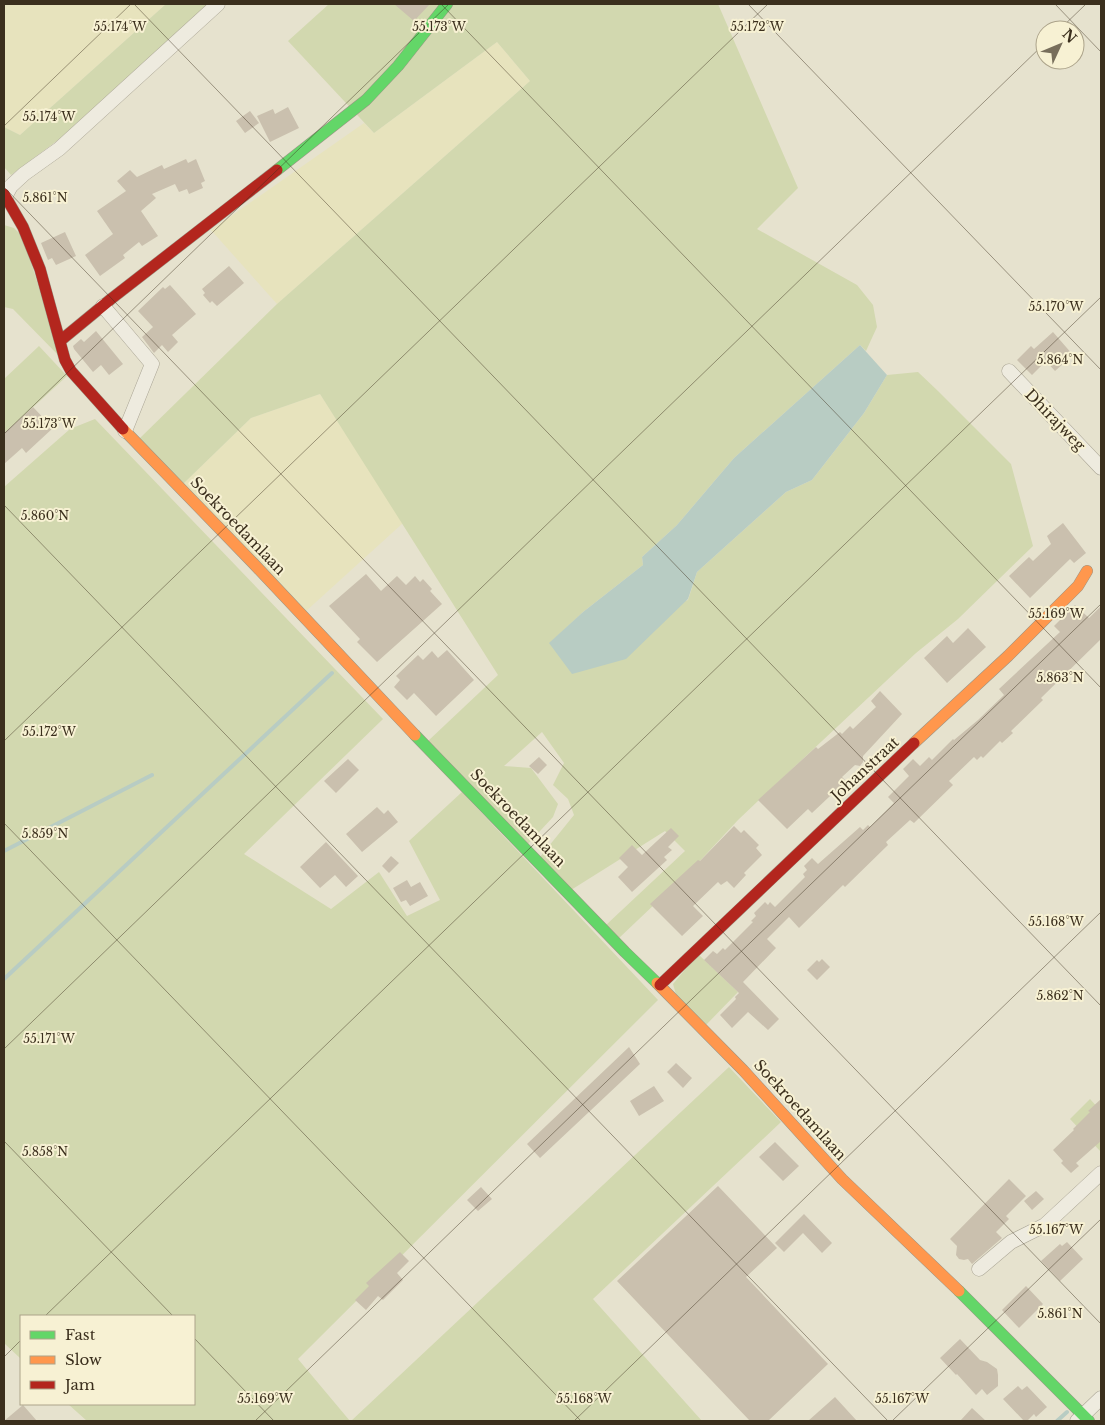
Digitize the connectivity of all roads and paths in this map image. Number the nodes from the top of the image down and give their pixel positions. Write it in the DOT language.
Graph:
graph roads {
  1 [pos="218,4"];
  2 [pos="447,4"];
  3 [pos="4,196"];
  4 [pos="103,306"];
  5 [pos="60,341"];
  6 [pos="1009,371"];
  7 [pos="125,431"];
  8 [pos="1101,468"];
  9 [pos="1086,571"];
  10 [pos="660,985"];
  11 [pos="1101,1173"];
  12 [pos="979,1268"];
  13 [pos="1101,1398"];
  14 [pos="1083,1419"];
  1 -- 3 [label="street"];
  2 -- 4 [label="street"];
  3 -- 5 [label="street, Soekroedamlaan"];
  4 -- 5 [label="street"];
  4 -- 7 [label="street"];
  5 -- 7 [label="street, Soekroedamlaan"];
  6 -- 8 [label="street, Dhirajweg"];
  7 -- 10 [label="street, Soekroedamlaan"];
  9 -- 10 [label="street, Johanstraat"];
  10 -- 14 [label="street, Soekroedamlaan"];
  11 -- 12 [label="street"];
  13 -- 14 [label="street"];
}
